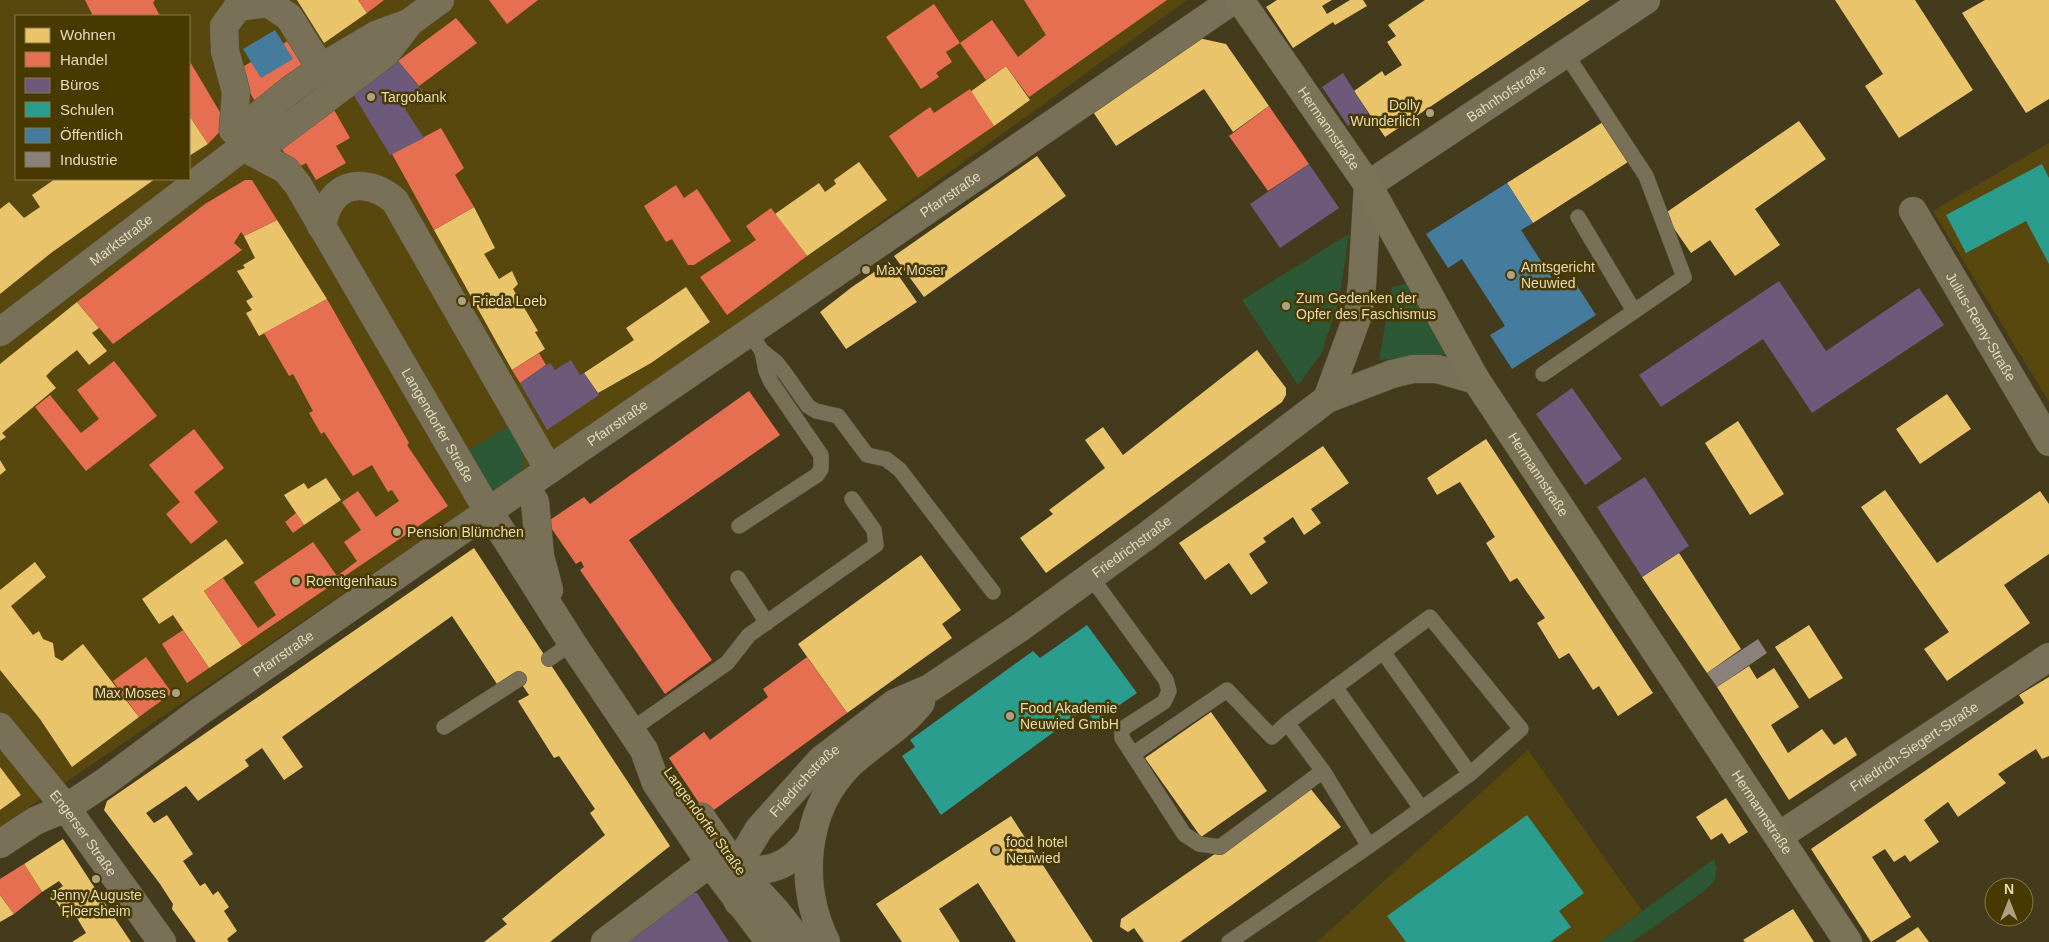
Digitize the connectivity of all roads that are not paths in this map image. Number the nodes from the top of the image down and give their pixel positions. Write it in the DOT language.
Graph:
graph roads {
  1 [pos="440,0"];
  2 [pos="1233,0"];
  3 [pos="1240,0"];
  4 [pos="1646,0"];
  5 [pos="236,4"];
  6 [pos="1566,54"];
  7 [pos="317,62"];
  8 [pos="238,139"];
  9 [pos="190,178"];
  10 [pos="187,180"];
  11 [pos="1368,186"];
  12 [pos="1913,211"];
  13 [pos="1578,217"];
  14 [pos="321,226"];
  15 [pos="1634,311"];
  16 [pos="0,332"];
  17 [pos="755,342"];
  18 [pos="1543,374"];
  19 [pos="1476,380"];
  20 [pos="1327,399"];
  21 [pos="2049,442"];
  22 [pos="549,470"];
  23 [pos="525,486"];
  24 [pos="852,499"];
  25 [pos="489,511"];
  26 [pos="739,526"];
  27 [pos="1091,576"];
  28 [pos="738,578"];
  29 [pos="993,592"];
  30 [pos="767,623"];
  31 [pos="566,633"];
  32 [pos="1384,652"];
  33 [pos="2049,657"];
  34 [pos="549,659"];
  35 [pos="519,679"];
  36 [pos="1335,687"];
  37 [pos="930,688"];
  38 [pos="1287,723"];
  39 [pos="0,727"];
  40 [pos="444,727"];
  41 [pos="637,740"];
  42 [pos="1133,754"];
  43 [pos="1323,771"];
  44 [pos="1470,774"];
  45 [pos="66,808"];
  46 [pos="1421,808"];
  47 [pos="758,829"];
  48 [pos="812,836"];
  49 [pos="1779,836"];
  50 [pos="0,844"];
  51 [pos="1369,846"];
  52 [pos="712,850"];
  53 [pos="738,870"];
  54 [pos="738,902"];
  55 [pos="162,942"];
  56 [pos="605,942"];
  57 [pos="770,942"];
  58 [pos="800,942"];
  59 [pos="826,942"];
  60 [pos="1229,942"];
  61 [pos="1848,942"];
  1 -- 8 [label="street, Marktstraße"];
  2 -- 17 [label="street, Pfarrstraße"];
  3 -- 11 [label="street, Hermannstraße"];
  4 -- 6 [label="street, Bahnhofstraße"];
  5 -- 7 [label="street"];
  5 -- 8 [label="street"];
  6 -- 11 [label="street, Bahnhofstraße"];
  6 -- 15 [label="lane"];
  8 -- 9 [label="street, Marktstraße"];
  8 -- 14 [label="street, Langendorfer Straße"];
  10 -- 16 [label="street, Marktstraße"];
  11 -- 19 [label="street, Hermannstraße"];
  11 -- 20 [label="street"];
  12 -- 21 [label="street, Julius-Remy-Straße"];
  13 -- 15 [label="lane"];
  14 -- 22 [label="street"];
  14 -- 25 [label="street, Langendorfer Straße"];
  15 -- 18 [label="lane"];
  17 -- 22 [label="street, Pfarrstraße"];
  17 -- 26 [label="lane"];
  17 -- 29 [label="lane"];
  19 -- 20 [label="street, Friedrichstraße"];
  19 -- 49 [label="street, Hermannstraße"];
  20 -- 27 [label="street, Friedrichstraße"];
  22 -- 23 [label="street, Pfarrstraße"];
  23 -- 25 [label="street, Pfarrstraße"];
  23 -- 31 [label="street, Langendorfer Straße"];
  24 -- 30 [label="lane"];
  25 -- 31 [label="street, Langendorfer Straße"];
  25 -- 45 [label="street, Pfarrstraße"];
  27 -- 37 [label="street, Friedrichstraße"];
  27 -- 42 [label="lane"];
  28 -- 30 [label="lane"];
  30 -- 41 [label="lane"];
  31 -- 34 [label="lane"];
  31 -- 41 [label="street, Langendorfer Straße"];
  32 -- 36 [label="lane"];
  32 -- 44 [label="lane"];
  32 -- 44 [label="lane"];
  33 -- 49 [label="street, Friedrich-Siegert-Straße"];
  35 -- 40 [label="lane"];
  36 -- 38 [label="lane"];
  36 -- 46 [label="lane"];
  37 -- 47 [label="street, Friedrichstraße"];
  37 -- 48 [label="street, Friedrichstraße"];
  38 -- 42 [label="lane"];
  38 -- 43 [label="lane"];
  39 -- 45 [label="street, Engerser Straße"];
  41 -- 52 [label="street, Langendorfer Straße"];
  42 -- 43 [label="lane"];
  43 -- 51 [label="lane"];
  44 -- 46 [label="lane"];
  45 -- 50 [label="street, Pfarrstraße"];
  45 -- 55 [label="street, Engerser Straße"];
  46 -- 51 [label="lane"];
  47 -- 52 [label="street, Friedrichstraße"];
  47 -- 53 [label="street, Friedrichstraße"];
  48 -- 53 [label="street, Friedrichstraße"];
  48 -- 59 [label="street, Friedrichstraße"];
  49 -- 61 [label="street, Hermannstraße"];
  51 -- 60 [label="lane"];
  52 -- 53 [label="street, Friedrichstraße"];
  52 -- 54 [label="street, Langendorfer Straße"];
  52 -- 56 [label="street"];
  53 -- 54 [label="street, Friedrichstraße"];
  53 -- 58 [label="street, Langendorfer Straße"];
  54 -- 57 [label="street, Langendorfer Straße"];
}
